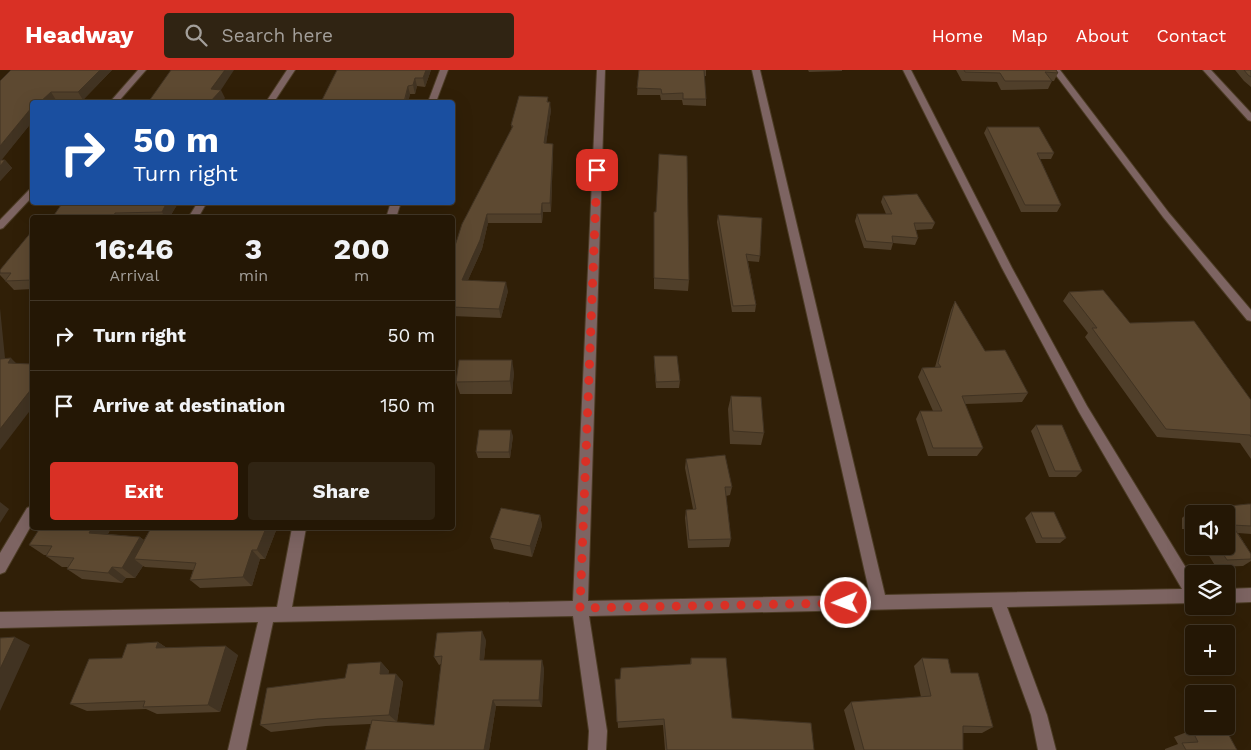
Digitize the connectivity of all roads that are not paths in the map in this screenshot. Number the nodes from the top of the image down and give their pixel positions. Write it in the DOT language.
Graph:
graph roads {
  1 [pos="142,70"];
  2 [pos="291,70"];
  3 [pos="444,70"];
  4 [pos="601,70"];
  5 [pos="756,70"];
  6 [pos="907,70"];
  7 [pos="1056,70"];
  8 [pos="1207,70"];
  9 [pos="116,100"];
  10 [pos="271,100"];
  11 [pos="433,100"];
  12 [pos="1251,118"];
  13 [pos="30,194"];
  14 [pos="0,226"];
  15 [pos="1251,317"];
  16 [pos="30,515"];
  17 [pos="298,530"];
  18 [pos="0,566"];
  19 [pos="1185,581"];
  20 [pos="1251,595"];
  21 [pos="1185,596"];
  22 [pos="1235,596"];
  23 [pos="997,600"];
  24 [pos="879,602"];
  25 [pos="580,608"];
  26 [pos="275,615"];
  27 [pos="0,620"];
  28 [pos="237,750"];
  29 [pos="597,750"];
  30 [pos="1047,750"];
  1 -- 9 [label="street"];
  2 -- 10 [label="street"];
  3 -- 11 [label="street"];
  4 -- 25 [label="street"];
  5 -- 24 [label="street"];
  6 -- 19 [label="street"];
  7 -- 15 [label="street"];
  8 -- 12 [label="street"];
  13 -- 14 [label="street"];
  16 -- 18 [label="street"];
  17 -- 26 [label="street"];
  20 -- 22 [label="street"];
  21 -- 23 [label="street"];
  23 -- 24 [label="street"];
  23 -- 30 [label="street"];
  24 -- 25 [label="street"];
  25 -- 26 [label="street"];
  25 -- 29 [label="street"];
  26 -- 27 [label="street"];
  26 -- 28 [label="street"];
}
